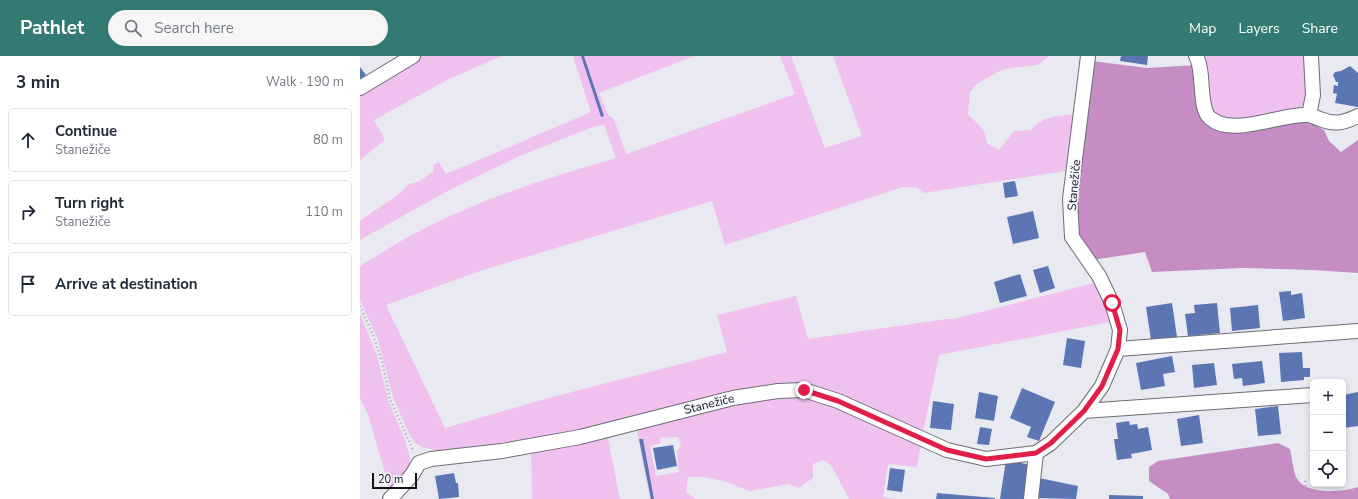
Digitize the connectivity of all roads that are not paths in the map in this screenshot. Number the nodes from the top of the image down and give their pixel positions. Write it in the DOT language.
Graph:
graph roads {
  1 [pos="413,56"];
  2 [pos="1088,56"];
  3 [pos="1196,56"];
  4 [pos="1311,56"];
  5 [pos="360,88"];
  6 [pos="1309,115"];
  7 [pos="1358,116"];
  8 [pos="1358,331"];
  9 [pos="1118,349"];
  10 [pos="1310,395"];
  11 [pos="1084,411"];
  12 [pos="1036,453"];
  13 [pos="390,499"];
  14 [pos="1031,499"];
  1 -- 5 [label="street"];
  2 -- 9 [label="street, Stanežiče"];
  3 -- 6 [label="street"];
  4 -- 6 [label="street"];
  6 -- 7 [label="street"];
  8 -- 9 [label="street"];
  9 -- 11 [label="street, Stanežiče"];
  10 -- 11 [label="street"];
  11 -- 12 [label="street, Stanežiče"];
  12 -- 13 [label="street, Stanežiče"];
  12 -- 14 [label="street"];
}
